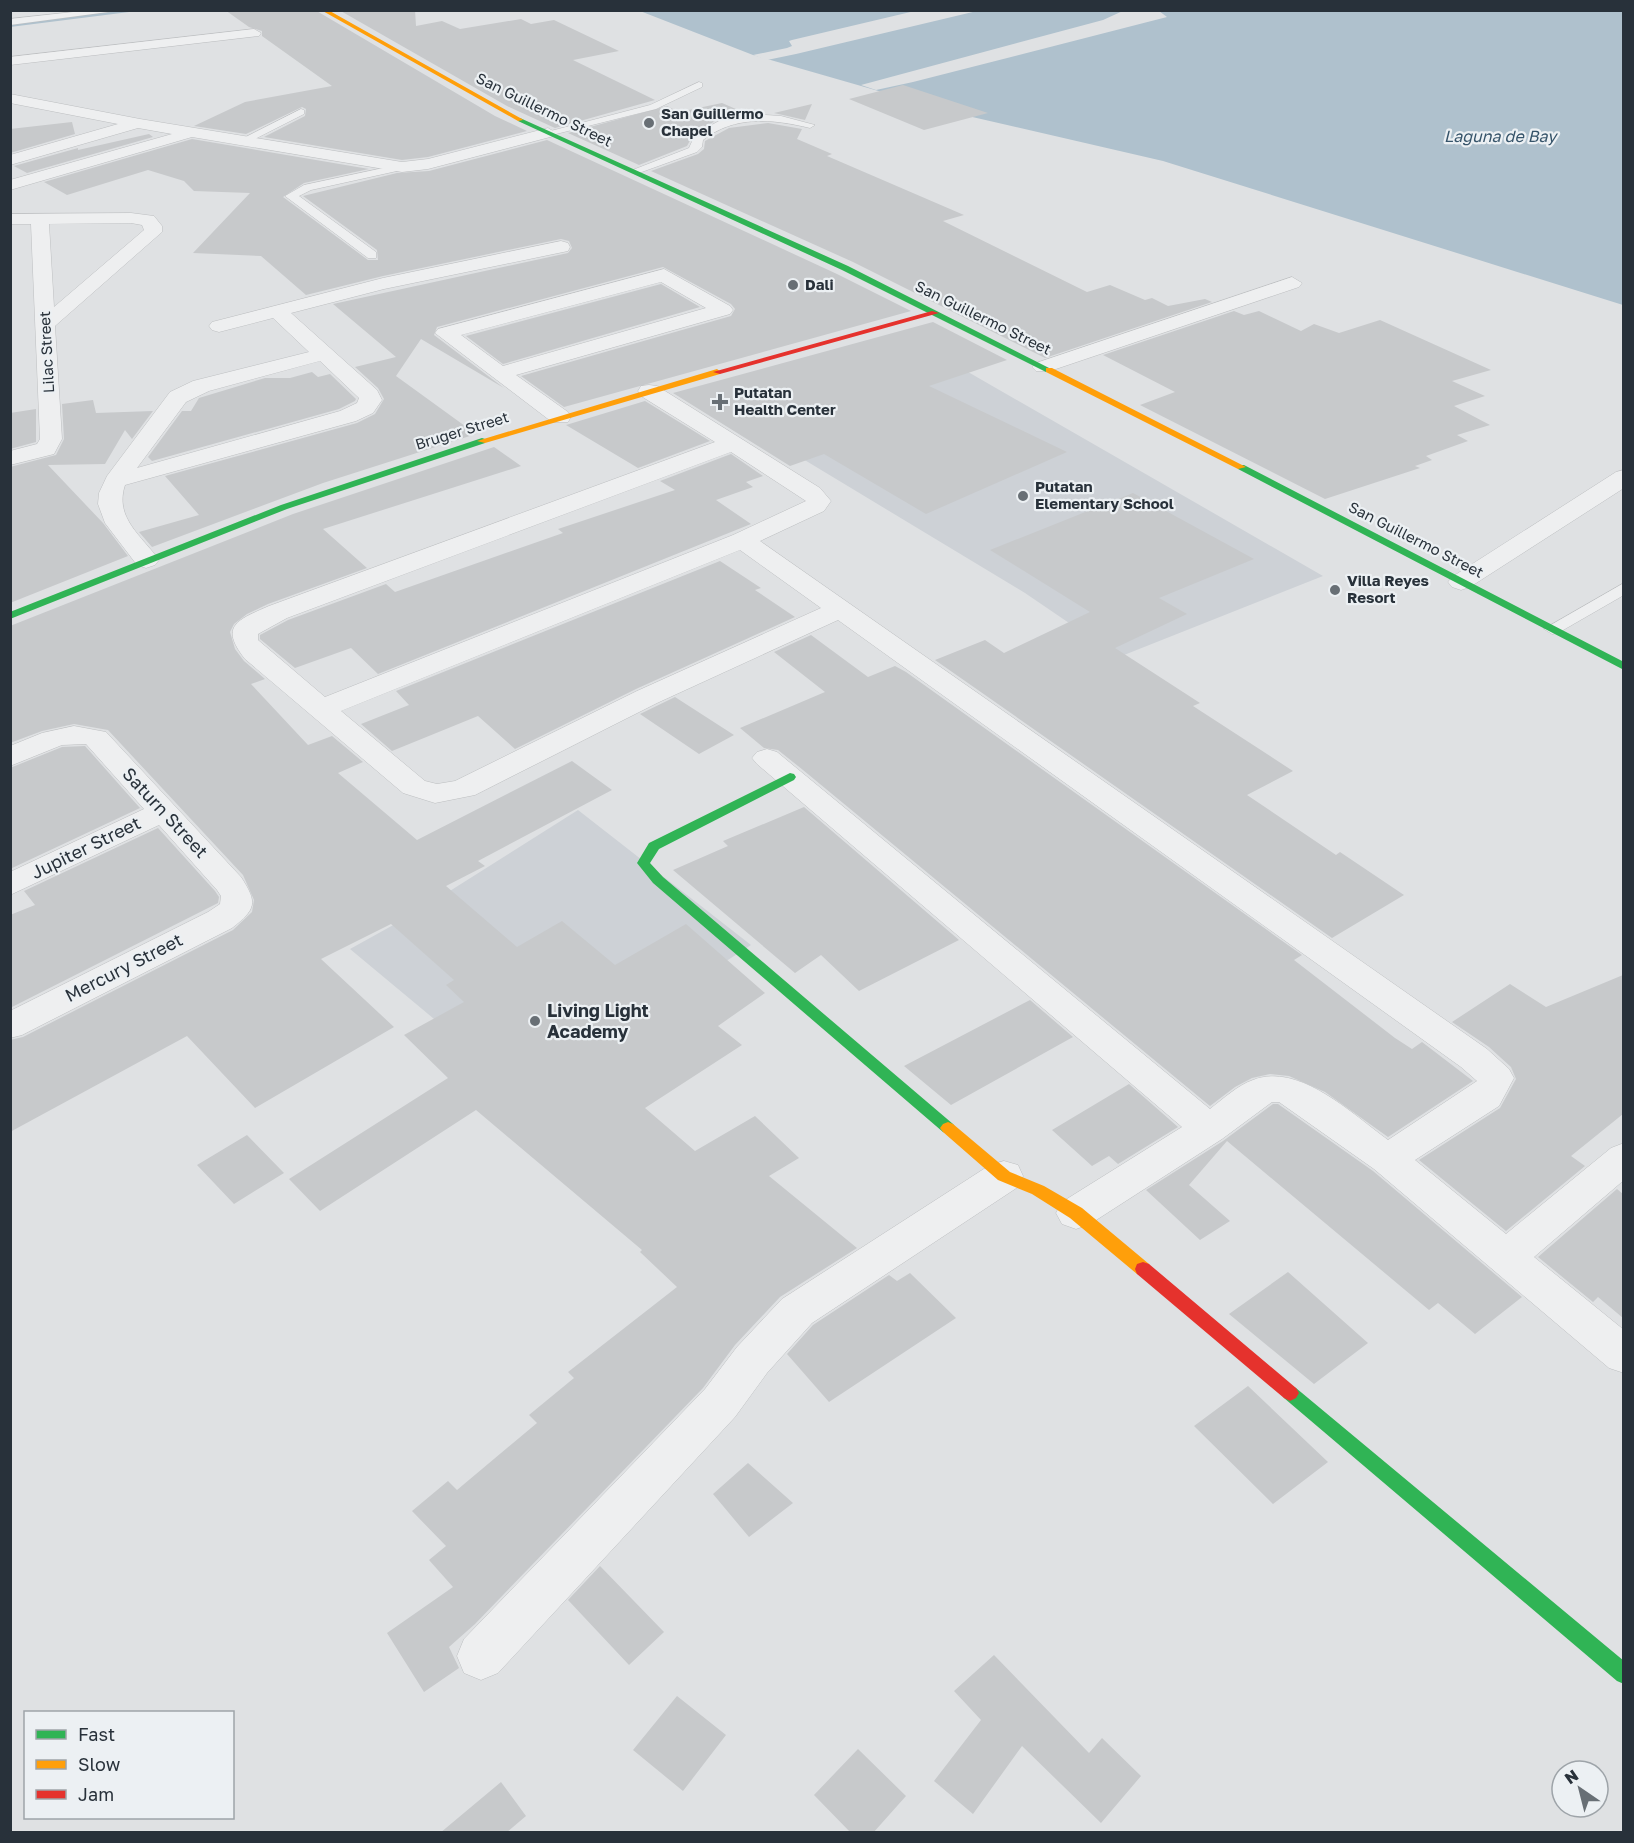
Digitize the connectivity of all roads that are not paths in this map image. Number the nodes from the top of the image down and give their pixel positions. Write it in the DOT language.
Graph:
graph roads {
  1 [pos="119,10"];
  2 [pos="323,10"];
  3 [pos="10,22"];
  4 [pos="254,33"];
  5 [pos="10,61"];
  6 [pos="699,85"];
  7 [pos="10,98"];
  8 [pos="59,107"];
  9 [pos="301,112"];
  10 [pos="10,113"];
  11 [pos="140,124"];
  12 [pos="810,124"];
  13 [pos="122,128"];
  14 [pos="194,133"];
  15 [pos="548,134"];
  16 [pos="26,138"];
  17 [pos="243,141"];
  18 [pos="10,160"];
  19 [pos="402,167"];
  20 [pos="635,171"];
  21 [pos="10,185"];
  22 [pos="39,218"];
  23 [pos="10,219"];
  24 [pos="561,247"];
  25 [pos="372,255"];
  26 [pos="1292,283"];
  27 [pos="278,312"];
  28 [pos="935,313"];
  29 [pos="46,324"];
  30 [pos="219,326"];
  31 [pos="324,354"];
  32 [pos="1042,366"];
  33 [pos="500,373"];
  34 [pos="649,391"];
  35 [pos="560,417"];
  36 [pos="731,444"];
  37 [pos="10,458"];
  38 [pos="1623,477"];
  39 [pos="115,481"];
  40 [pos="742,540"];
  41 [pos="146,560"];
  42 [pos="1461,582"];
  43 [pos="1623,588"];
  44 [pos="841,609"];
  45 [pos="10,616"];
  46 [pos="1552,628"];
  47 [pos="1623,667"];
  48 [pos="321,709"];
  49 [pos="10,757"];
  50 [pos="779,768"];
  51 [pos="162,812"];
  52 [pos="10,885"];
  53 [pos="236,908"];
  54 [pos="10,1026"];
  55 [pos="1209,1129"];
  56 [pos="1623,1158"];
  57 [pos="1387,1160"];
  58 [pos="1005,1176"];
  59 [pos="1076,1213"];
  60 [pos="1506,1257"];
  61 [pos="1623,1355"];
  62 [pos="481,1656"];
  63 [pos="1623,1674"];
  1 -- 3 [label="lane"];
  2 -- 15 [label="main road, San Guillermo Street"];
  4 -- 5 [label="street"];
  6 -- 15 [label="lane"];
  7 -- 8 [label="street"];
  8 -- 10 [label="street"];
  8 -- 11 [label="street"];
  9 -- 17 [label="lane"];
  11 -- 13 [label="street"];
  11 -- 14 [label="street"];
  12 -- 20 [label="lane"];
  13 -- 16 [label="street"];
  13 -- 18 [label="street"];
  14 -- 17 [label="street"];
  14 -- 21 [label="street"];
  15 -- 19 [label="street"];
  15 -- 20 [label="main road, San Guillermo Street"];
  17 -- 19 [label="street"];
  19 -- 25 [label="lane"];
  20 -- 28 [label="main road, San Guillermo Street"];
  22 -- 23 [label="street"];
  22 -- 29 [label="street, Lilac Street"];
  22 -- 29 [label="street"];
  24 -- 27 [label="street"];
  26 -- 32 [label="street"];
  27 -- 30 [label="street"];
  27 -- 31 [label="street"];
  28 -- 32 [label="main road, San Guillermo Street"];
  28 -- 34 [label="main road, Bruger Street"];
  29 -- 37 [label="street, Lilac Street"];
  31 -- 39 [label="street"];
  31 -- 39 [label="street"];
  32 -- 42 [label="main road, San Guillermo Street"];
  33 -- 33 [label="street"];
  33 -- 35 [label="street"];
  34 -- 35 [label="main road, Bruger Street"];
  34 -- 36 [label="street"];
  35 -- 41 [label="main road, Bruger Street"];
  36 -- 40 [label="street"];
  36 -- 48 [label="street"];
  38 -- 42 [label="street"];
  39 -- 41 [label="street"];
  40 -- 44 [label="street"];
  40 -- 48 [label="street"];
  41 -- 45 [label="main road, Bruger Street"];
  42 -- 46 [label="main road, San Guillermo Street"];
  43 -- 46 [label="lane"];
  44 -- 48 [label="street"];
  44 -- 57 [label="street"];
  46 -- 47 [label="main road, San Guillermo Street"];
  49 -- 51 [label="street, Saturn Street"];
  50 -- 55 [label="street"];
  50 -- 58 [label="main road"];
  51 -- 52 [label="street, Jupiter Street"];
  51 -- 53 [label="street, Saturn Street"];
  53 -- 54 [label="street, Mercury Street"];
  55 -- 57 [label="street"];
  55 -- 59 [label="street"];
  56 -- 60 [label="street"];
  57 -- 60 [label="street"];
  58 -- 59 [label="main road"];
  58 -- 62 [label="street"];
  59 -- 63 [label="main road"];
  60 -- 61 [label="street"];
}
